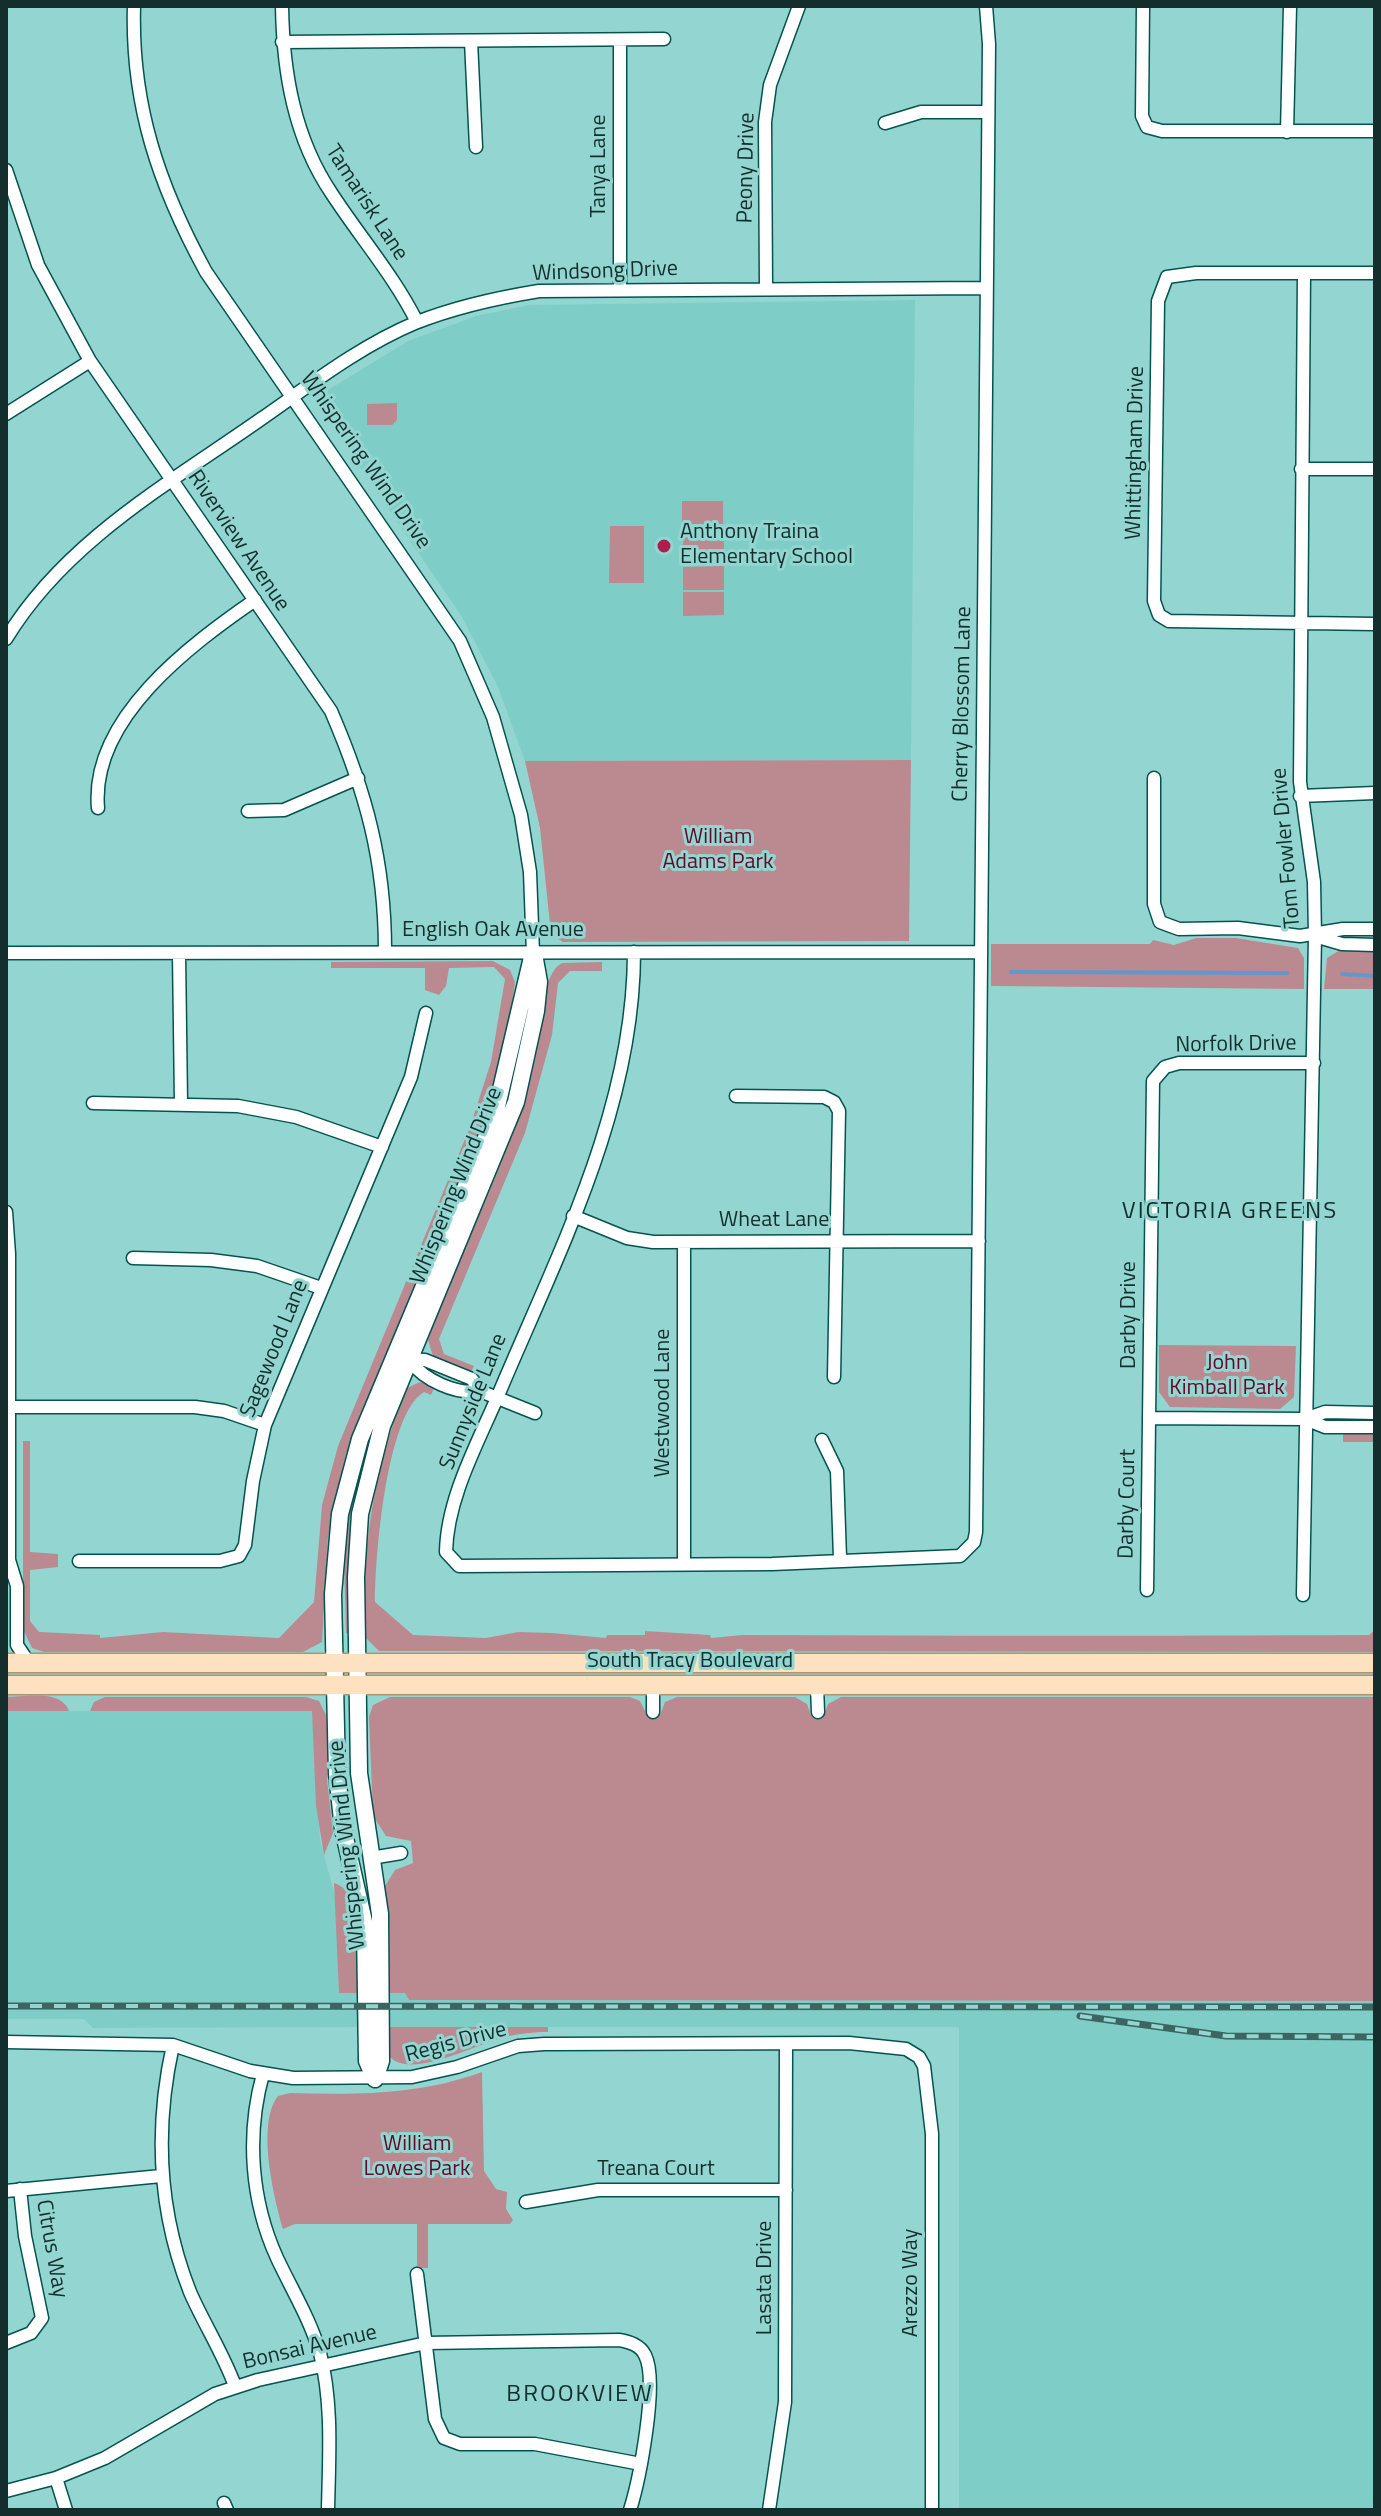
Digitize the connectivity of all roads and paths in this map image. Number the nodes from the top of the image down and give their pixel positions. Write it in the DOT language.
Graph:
graph roads {
  1 [pos="134,6"];
  2 [pos="282,6"];
  3 [pos="799,6"];
  4 [pos="986,6"];
  5 [pos="1143,6"];
  6 [pos="1290,6"];
  7 [pos="664,39"];
  8 [pos="471,41"];
  9 [pos="282,42"];
  10 [pos="620,42"];
  11 [pos="988,112"];
  12 [pos="885,123"];
  13 [pos="1375,131"];
  14 [pos="1287,132"];
  15 [pos="476,147"];
  16 [pos="7,179"];
  17 [pos="1304,273"];
  18 [pos="1375,273"];
  19 [pos="766,288"];
  20 [pos="986,288"];
  21 [pos="620,290"];
  22 [pos="417,322"];
  23 [pos="90,361"];
  24 [pos="295,396"];
  25 [pos="6,414"];
  26 [pos="1301,469"];
  27 [pos="1375,469"];
  28 [pos="173,481"];
  29 [pos="255,600"];
  30 [pos="1300,623"];
  31 [pos="1375,624"];
  32 [pos="6,639"];
  33 [pos="358,778"];
  34 [pos="1154,778"];
  35 [pos="1375,793"];
  36 [pos="1300,796"];
  37 [pos="98,808"];
  38 [pos="248,811"];
  39 [pos="1375,929"];
  40 [pos="1315,936"];
  41 [pos="1375,945"];
  42 [pos="385,951"];
  43 [pos="634,952"];
  44 [pos="980,952"];
  45 [pos="6,953"];
  46 [pos="179,953"];
  47 [pos="533,953"];
  48 [pos="426,1013"];
  49 [pos="1314,1063"];
  50 [pos="1160,1071"];
  51 [pos="736,1096"];
  52 [pos="93,1103"];
  53 [pos="181,1103"];
  54 [pos="382,1147"];
  55 [pos="6,1212"];
  56 [pos="573,1216"];
  57 [pos="835,1241"];
  58 [pos="979,1241"];
  59 [pos="684,1242"];
  60 [pos="8,1254"];
  61 [pos="133,1258"];
  62 [pos="321,1288"];
  63 [pos="403,1358"];
  64 [pos="834,1377"];
  65 [pos="497,1398"];
  66 [pos="7,1407"];
  67 [pos="535,1413"];
  68 [pos="1375,1413"];
  69 [pos="1149,1418"];
  70 [pos="1305,1419"];
  71 [pos="265,1425"];
  72 [pos="1375,1427"];
  73 [pos="822,1440"];
  74 [pos="840,1558"];
  75 [pos="79,1561"];
  76 [pos="684,1564"];
  77 [pos="8,1566"];
  78 [pos="1147,1590"];
  79 [pos="1303,1595"];
  80 [pos="6,1663"];
  81 [pos="29,1663"];
  82 [pos="334,1663"];
  83 [pos="357,1663"];
  84 [pos="1375,1663"];
  85 [pos="6,1685"];
  86 [pos="336,1685"];
  87 [pos="358,1685"];
  88 [pos="1375,1685"];
  89 [pos="653,1686"];
  90 [pos="817,1686"];
  91 [pos="653,1712"];
  92 [pos="818,1712"];
  93 [pos="401,1853"];
  94 [pos="371,1858"];
  95 [pos="6,2042"];
  96 [pos="786,2044"];
  97 [pos="173,2045"];
  98 [pos="919,2057"];
  99 [pos="263,2074"];
  100 [pos="375,2079"];
  101 [pos="161,2176"];
  102 [pos="20,2189"];
  103 [pos="786,2190"];
  104 [pos="6,2191"];
  105 [pos="526,2202"];
  106 [pos="417,2274"];
  107 [pos="6,2343"];
  108 [pos="426,2343"];
  109 [pos="322,2364"];
  110 [pos="235,2386"];
  111 [pos="641,2464"];
  112 [pos="56,2478"];
  113 [pos="6,2491"];
  114 [pos="66,2510"];
  115 [pos="328,2510"];
  116 [pos="630,2510"];
  117 [pos="769,2510"];
  118 [pos="932,2510"];
  1 -- 24 [label="street, Whispering Wind Drive"];
  2 -- 9 [label="street, Tamarisk Lane"];
  3 -- 19 [label="street, Peony Drive"];
  4 -- 11 [label="street, Cherry Blossom Lane"];
  5 -- 14 [label="street"];
  6 -- 14 [label="street"];
  7 -- 10 [label="street"];
  8 -- 9 [label="street"];
  8 -- 10 [label="street"];
  8 -- 15 [label="street"];
  9 -- 22 [label="street, Tamarisk Lane"];
  10 -- 21 [label="street, Tanya Lane"];
  11 -- 12 [label="street"];
  11 -- 20 [label="street, Cherry Blossom Lane"];
  13 -- 14 [label="street"];
  16 -- 23 [label="street, Riverview Avenue"];
  17 -- 18 [label="street"];
  17 -- 26 [label="street, Tom Fowler Drive"];
  17 -- 30 [label="street, Whittingham Drive"];
  19 -- 20 [label="street, Windsong Drive"];
  19 -- 21 [label="street, Windsong Drive"];
  20 -- 44 [label="street, Cherry Blossom Lane"];
  21 -- 22 [label="street, Windsong Drive"];
  22 -- 24 [label="street, Windsong Drive"];
  23 -- 25 [label="street"];
  23 -- 28 [label="street, Riverview Avenue"];
  24 -- 28 [label="street, Windsong Drive"];
  24 -- 47 [label="street, Whispering Wind Drive"];
  26 -- 27 [label="street"];
  26 -- 30 [label="street, Tom Fowler Drive"];
  28 -- 29 [label="street, Riverview Avenue"];
  28 -- 32 [label="street, Windsong Drive"];
  29 -- 33 [label="street, Riverview Avenue"];
  29 -- 37 [label="street"];
  30 -- 31 [label="street"];
  30 -- 36 [label="street, Tom Fowler Drive"];
  33 -- 38 [label="street"];
  33 -- 42 [label="street, Riverview Avenue"];
  34 -- 40 [label="street"];
  35 -- 36 [label="street"];
  36 -- 40 [label="street, Tom Fowler Drive"];
  39 -- 40 [label="street"];
  40 -- 41 [label="street"];
  40 -- 49 [label="street, Tom Fowler Drive"];
  42 -- 46 [label="street, English Oak Avenue"];
  42 -- 47 [label="street, English Oak Avenue"];
  43 -- 44 [label="street, English Oak Avenue"];
  43 -- 47 [label="street, English Oak Avenue"];
  43 -- 56 [label="street, Sunnyside Lane"];
  44 -- 58 [label="street, Cherry Blossom Lane"];
  45 -- 46 [label="street, English Oak Avenue"];
  46 -- 53 [label="street"];
  47 -- 63 [label="street, Whispering Wind Drive"];
  48 -- 54 [label="street, Sagewood Lane"];
  49 -- 50 [label="street, Norfolk Drive"];
  49 -- 70 [label="street, Tom Fowler Drive"];
  50 -- 69 [label="street, Darby Drive"];
  51 -- 57 [label="street"];
  52 -- 53 [label="street"];
  53 -- 54 [label="street"];
  54 -- 62 [label="street, Sagewood Lane"];
  55 -- 60 [label="street"];
  56 -- 59 [label="street, Wheat Lane"];
  56 -- 65 [label="street, Sunnyside Lane"];
  57 -- 58 [label="street, Wheat Lane"];
  57 -- 59 [label="street, Wheat Lane"];
  57 -- 64 [label="street"];
  58 -- 74 [label="street, Cherry Blossom Lane"];
  59 -- 76 [label="street, Westwood Lane"];
  60 -- 66 [label="street"];
  61 -- 62 [label="street"];
  62 -- 71 [label="street, Sagewood Lane"];
  63 -- 65 [label="street"];
  63 -- 82 [label="street, Whispering Wind Drive"];
  63 -- 83 [label="street, Whispering Wind Drive"];
  65 -- 67 [label="street"];
  65 -- 76 [label="street, Sunnyside Lane"];
  66 -- 71 [label="street"];
  66 -- 77 [label="street"];
  68 -- 70 [label="street"];
  69 -- 70 [label="street"];
  69 -- 78 [label="street, Darby Court"];
  70 -- 72 [label="street"];
  70 -- 79 [label="street, Tom Fowler Drive"];
  71 -- 75 [label="street, Sagewood Lane"];
  73 -- 74 [label="street"];
  74 -- 76 [label="street, Sunnyside Lane"];
  77 -- 81 [label="street"];
  80 -- 81 [label="main road, South Tracy Boulevard"];
  81 -- 82 [label="main road, South Tracy Boulevard"];
  82 -- 83 [label="main road, South Tracy Boulevard"];
  82 -- 86 [label="street, Whispering Wind Drive"];
  83 -- 84 [label="main road, South Tracy Boulevard"];
  83 -- 87 [label="street, Whispering Wind Drive"];
  85 -- 86 [label="main road, South Tracy Boulevard"];
  86 -- 87 [label="main road, South Tracy Boulevard"];
  86 -- 100 [label="street, Whispering Wind Drive"];
  87 -- 89 [label="main road, South Tracy Boulevard"];
  87 -- 94 [label="street, Whispering Wind Drive"];
  88 -- 90 [label="main road, South Tracy Boulevard"];
  89 -- 90 [label="main road, South Tracy Boulevard"];
  89 -- 91 [label="street"];
  90 -- 92 [label="street"];
  93 -- 94 [label="street"];
  94 -- 100 [label="street, Whispering Wind Drive"];
  95 -- 97 [label="street, Regis Drive"];
  96 -- 98 [label="street, Regis Drive"];
  96 -- 100 [label="street, Regis Drive"];
  96 -- 103 [label="street, Lasata Drive"];
  97 -- 99 [label="street, Regis Drive"];
  97 -- 101 [label="street"];
  98 -- 118 [label="street, Arezzo Way"];
  99 -- 100 [label="street, Regis Drive"];
  99 -- 109 [label="street"];
  101 -- 102 [label="street"];
  101 -- 110 [label="street"];
  102 -- 104 [label="street"];
  102 -- 107 [label="street, Citrus Way"];
  103 -- 105 [label="street, Treana Court"];
  103 -- 117 [label="street, Lasata Drive"];
  106 -- 108 [label="street"];
  108 -- 109 [label="street, Bonsai Avenue"];
  108 -- 111 [label="street"];
  108 -- 111 [label="street, Bonsai Avenue"];
  109 -- 110 [label="street, Bonsai Avenue"];
  109 -- 115 [label="street"];
  110 -- 112 [label="street, Bonsai Avenue"];
  111 -- 116 [label="street"];
  112 -- 113 [label="street, Bonsai Avenue"];
  112 -- 114 [label="street"];
}
